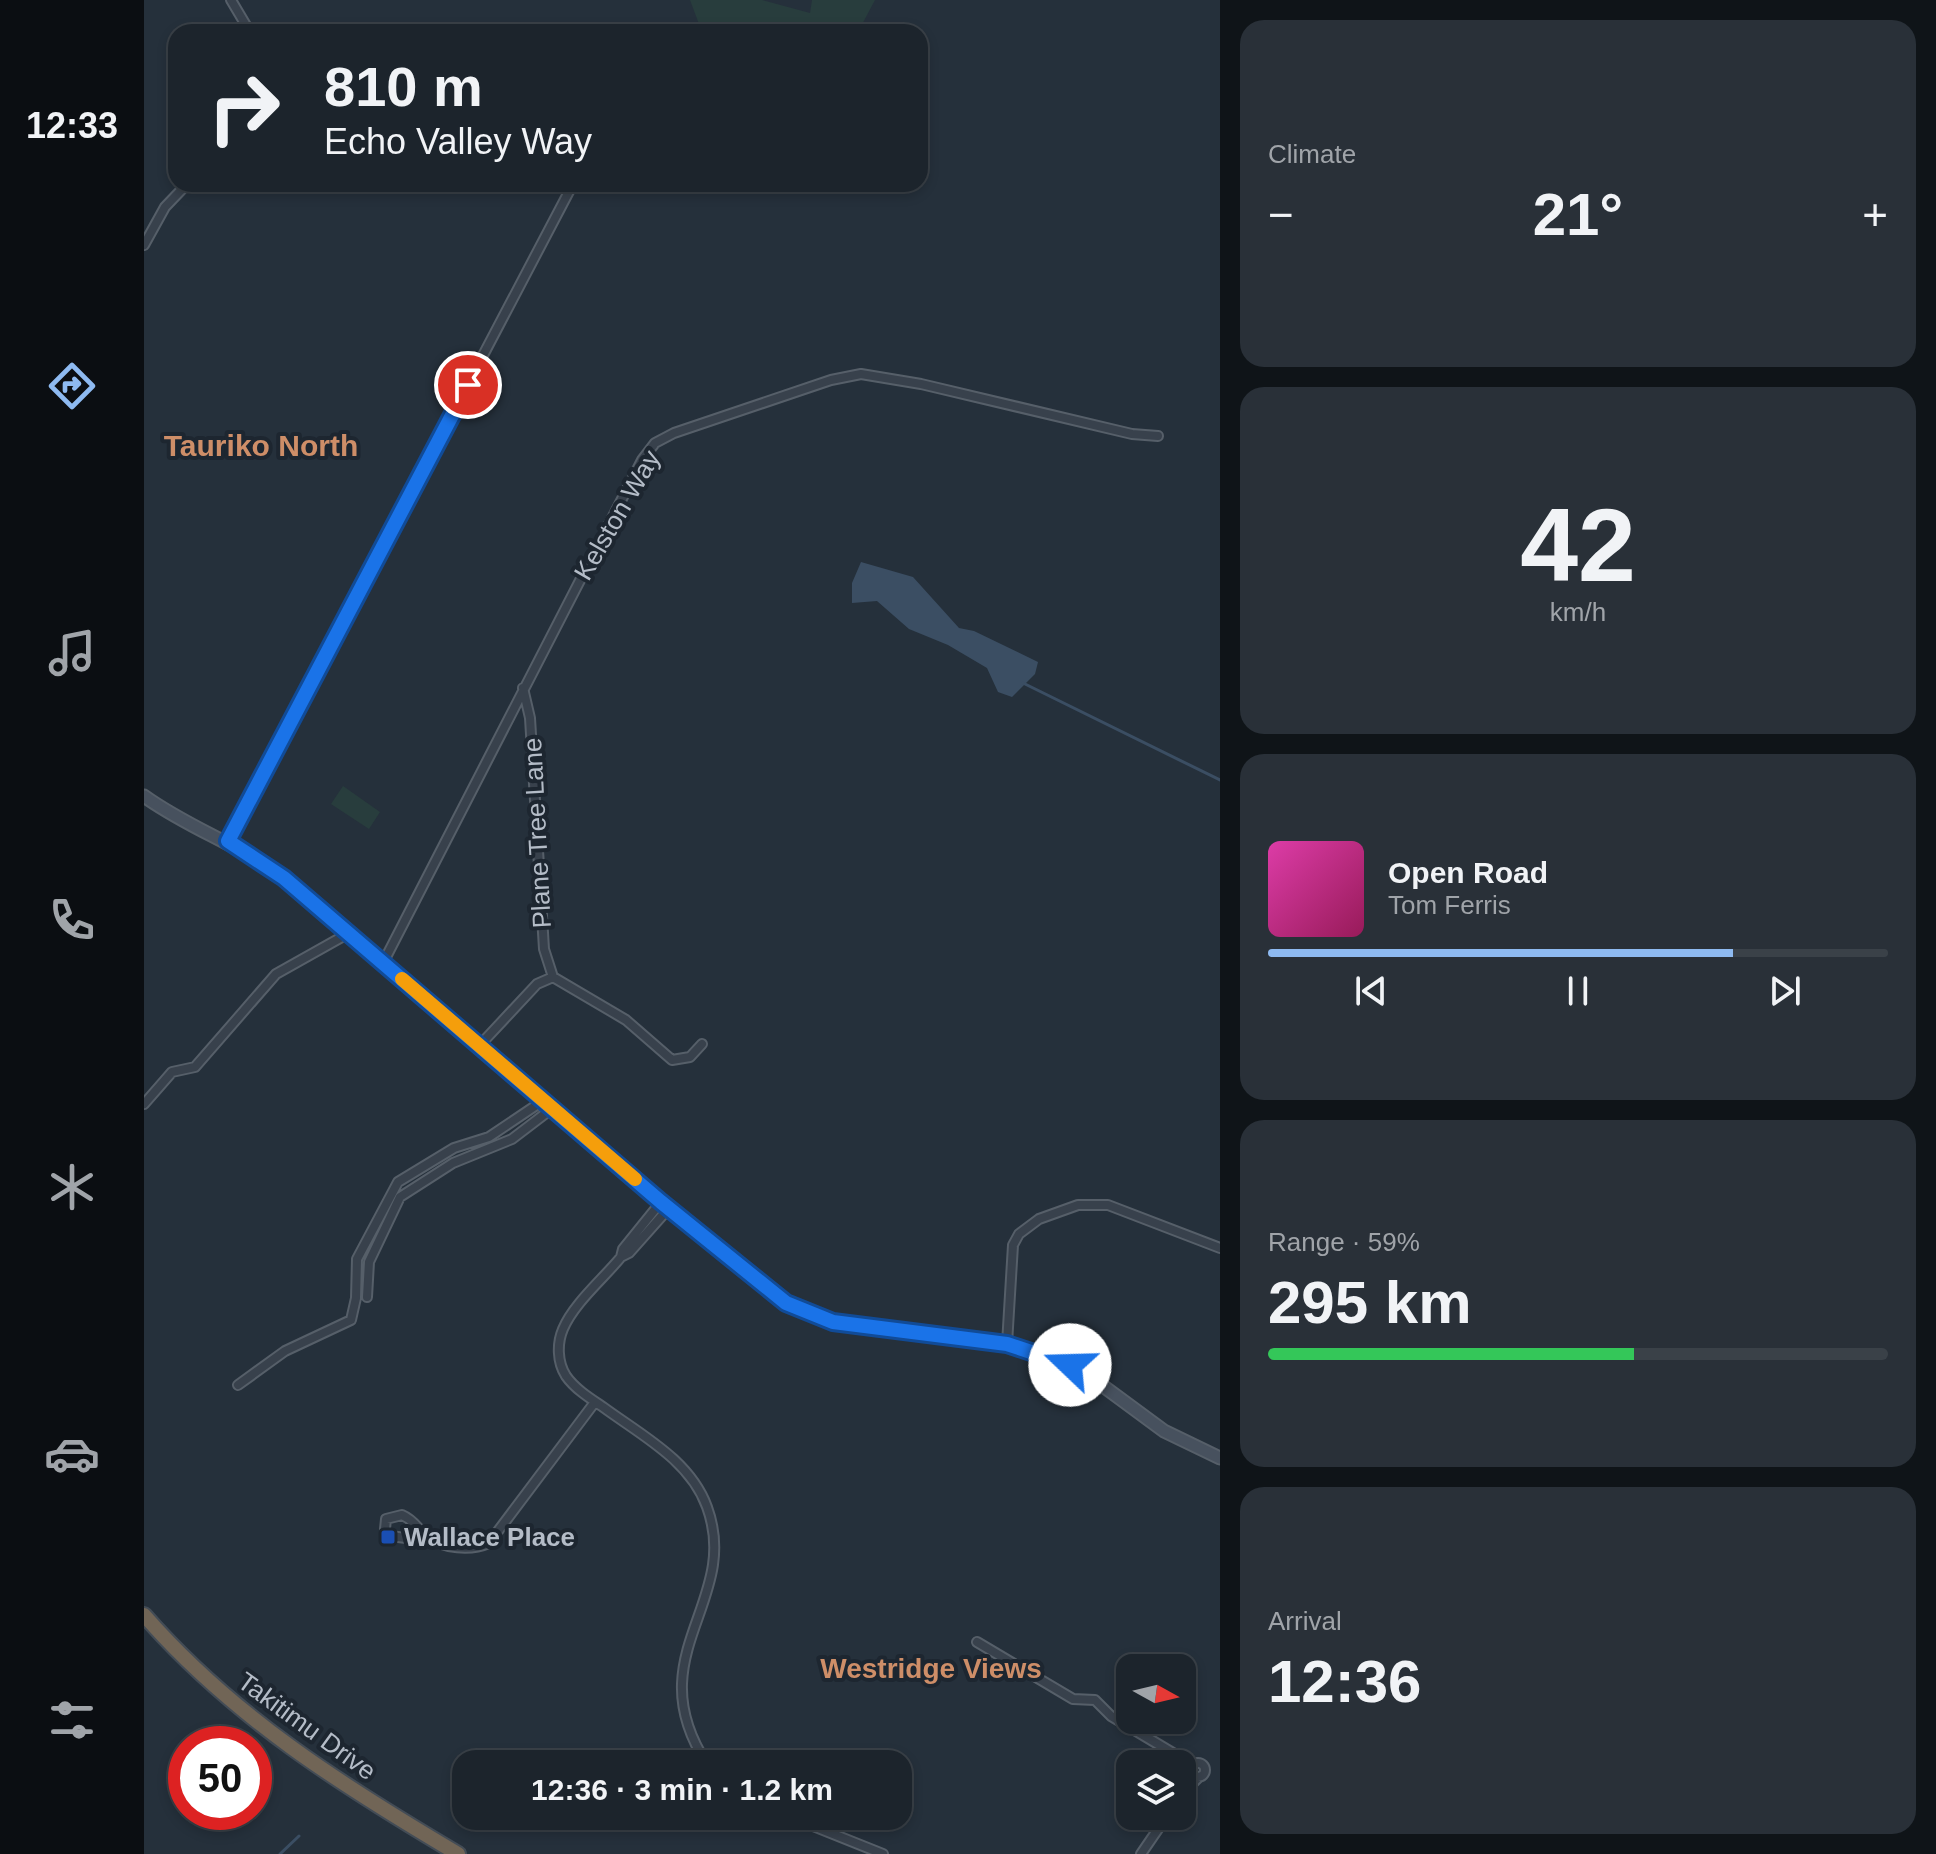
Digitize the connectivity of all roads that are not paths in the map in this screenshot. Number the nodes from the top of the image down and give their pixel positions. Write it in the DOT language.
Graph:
graph roads {
  1 [pos="231,0"];
  2 [pos="245,24"];
  3 [pos="179,192"];
  4 [pos="569,192"];
  5 [pos="144,245"];
  6 [pos="1158,436"];
  7 [pos="523,688"];
  8 [pos="144,796"];
  9 [pos="228,841"];
  10 [pos="349,933"];
  11 [pos="383,963"];
  12 [pos="553,977"];
  13 [pos="702,1044"];
  14 [pos="480,1045"];
  15 [pos="144,1104"];
  16 [pos="549,1104"];
  17 [pos="665,1205"];
  18 [pos="1220,1248"];
  19 [pos="367,1297"];
  20 [pos="1007,1344"];
  21 [pos="238,1385"];
  22 [pos="595,1402"];
  23 [pos="1220,1458"];
  24 [pos="424,1535"];
  25 [pos="144,1615"];
  26 [pos="977,1642"];
  27 [pos="699,1750"];
  28 [pos="1164,1750"];
  29 [pos="823,1830"];
  30 [pos="1157,1830"];
  31 [pos="458,1854"];
  32 [pos="883,1854"];
  33 [pos="1141,1854"];
  1 -- 2 [label="street"];
  3 -- 5 [label="street"];
  4 -- 9 [label="street"];
  6 -- 7 [label="street, Kelston Way"];
  7 -- 11 [label="street, Kelston Way"];
  7 -- 12 [label="street, Plane Tree Lane"];
  8 -- 9 [label="main road"];
  9 -- 10 [label="main road"];
  10 -- 11 [label="main road"];
  10 -- 15 [label="street"];
  11 -- 14 [label="main road"];
  12 -- 13 [label="street"];
  12 -- 14 [label="street"];
  14 -- 16 [label="main road"];
  16 -- 17 [label="main road"];
  16 -- 19 [label="street"];
  16 -- 21 [label="street"];
  17 -- 20 [label="main road"];
  17 -- 22 [label="street"];
  18 -- 20 [label="street"];
  20 -- 23 [label="main road"];
  22 -- 24 [label="street"];
  22 -- 27 [label="street"];
  24 -- 24 [label="street"];
  25 -- 31 [label="highway, Takitimu Drive"];
  26 -- 28 [label="street"];
  29 -- 32 [label="street"];
  30 -- 33 [label="street"];
}
